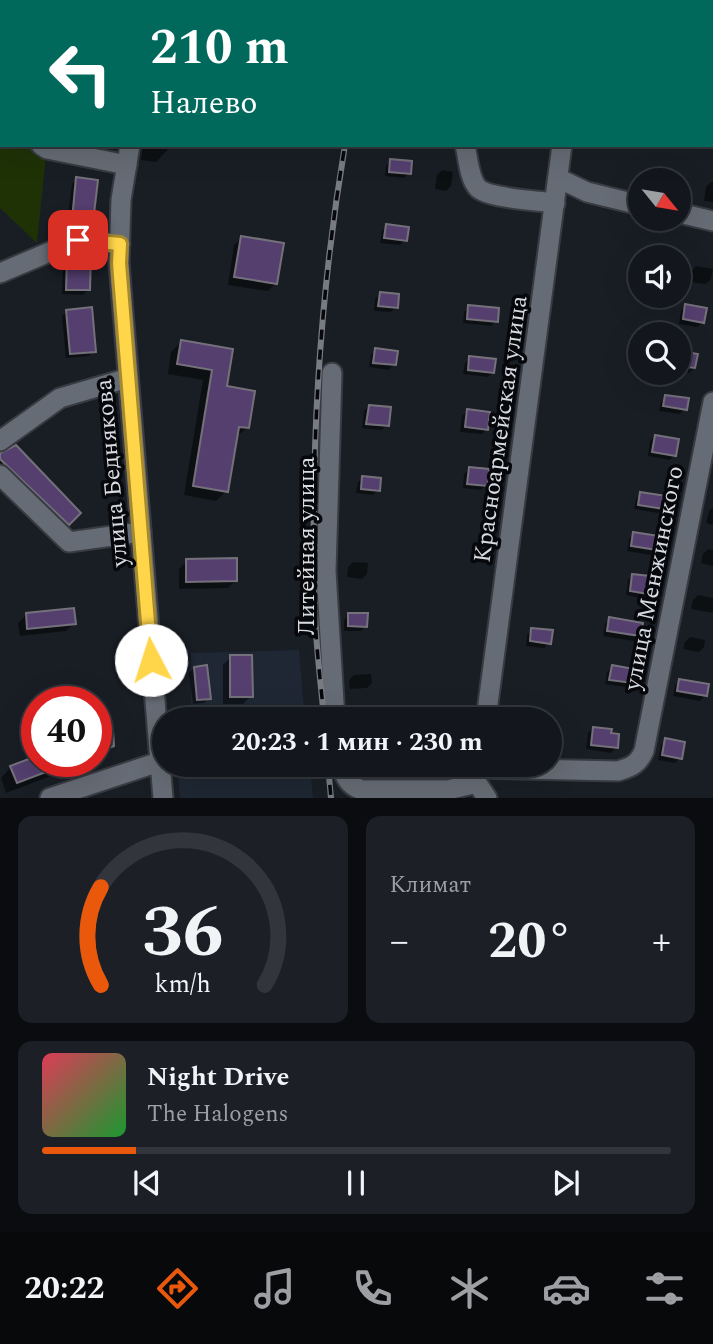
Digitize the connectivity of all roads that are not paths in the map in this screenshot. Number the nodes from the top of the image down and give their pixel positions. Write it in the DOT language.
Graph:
graph roads {
  1 [pos="44,147"];
  2 [pos="130,147"];
  3 [pos="465,147"];
  4 [pos="562,147"];
  5 [pos="127,165"];
  6 [pos="558,178"];
  7 [pos="628,202"];
  8 [pos="555,203"];
  9 [pos="691,216"];
  10 [pos="713,221"];
  11 [pos="120,244"];
  12 [pos="0,273"];
  13 [pos="332,373"];
  14 [pos="128,378"];
  15 [pos="713,402"];
  16 [pos="0,440"];
  17 [pos="0,475"];
  18 [pos="141,532"];
  19 [pos="155,707"];
  20 [pos="334,707"];
  21 [pos="488,707"];
  22 [pos="152,764"];
  23 [pos="161,777"];
  24 [pos="345,777"];
  25 [pos="480,782"];
  26 [pos="356,793"];
  27 [pos="50,798"];
  28 [pos="163,798"];
  1 -- 5 [label="street"];
  2 -- 5 [label="street, улица Беднякова"];
  3 -- 8 [label="street"];
  4 -- 6 [label="street, Красноармейская улица"];
  5 -- 11 [label="street, улица Беднякова"];
  6 -- 7 [label="street"];
  6 -- 8 [label="street, Красноармейская улица"];
  8 -- 21 [label="street, Красноармейская улица"];
  9 -- 10 [label="street"];
  11 -- 12 [label="street"];
  11 -- 14 [label="street, улица Беднякова"];
  13 -- 20 [label="street, Литейная улица"];
  14 -- 16 [label="street"];
  14 -- 18 [label="street, улица Беднякова"];
  15 -- 25 [label="street, улица Менжинского"];
  17 -- 18 [label="street"];
  18 -- 19 [label="street, улица Беднякова"];
  22 -- 27 [label="street"];
  23 -- 28 [label="street, улица Беднякова"];
  24 -- 26 [label="street"];
  25 -- 26 [label="street"];
}
